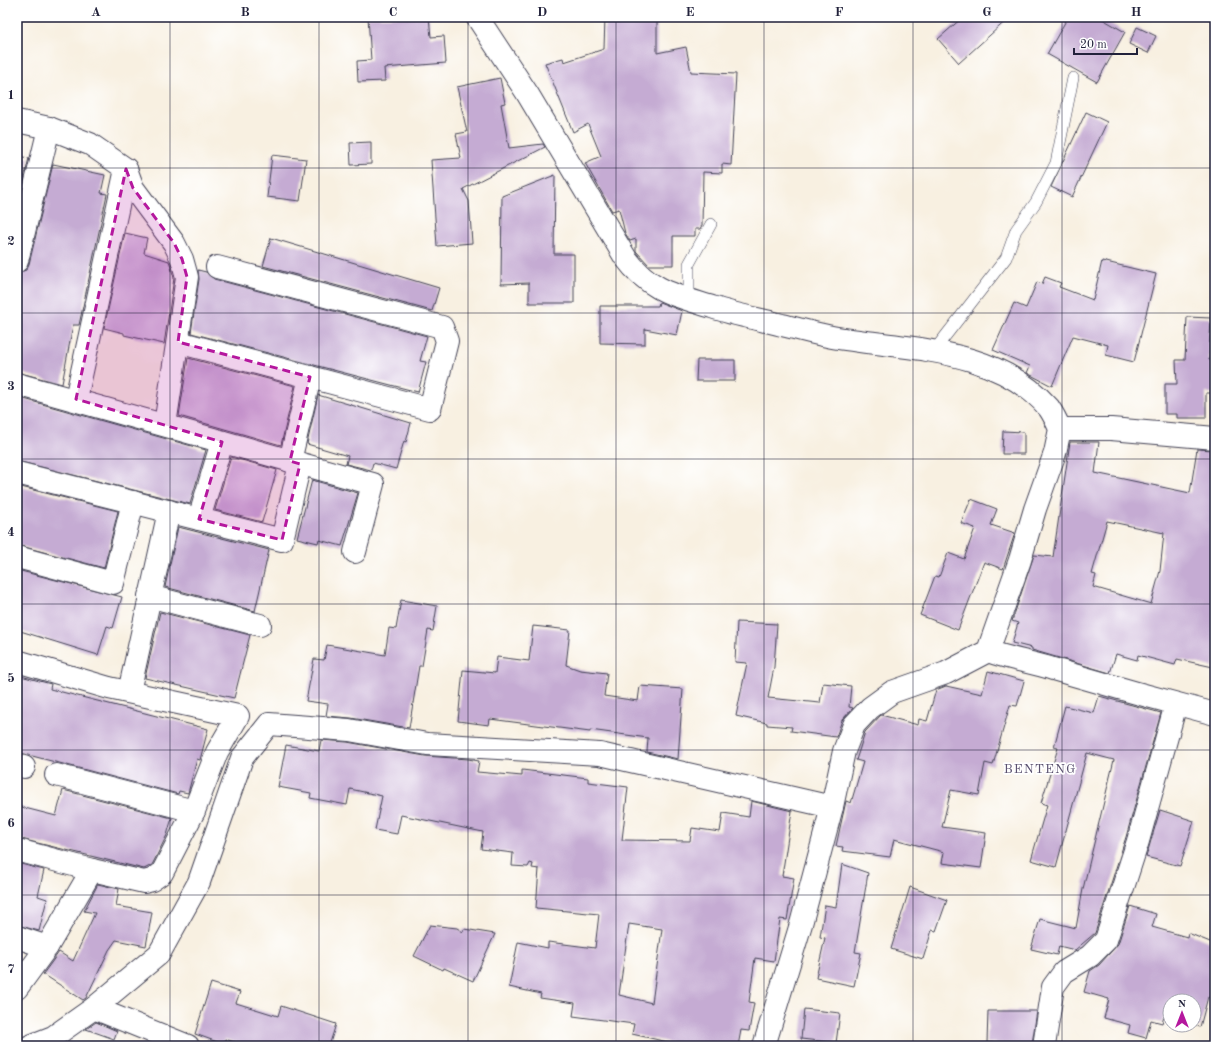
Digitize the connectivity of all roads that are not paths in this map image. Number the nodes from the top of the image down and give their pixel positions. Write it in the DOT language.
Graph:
graph roads {
  1 [pos="477,17"];
  2 [pos="1073,78"];
  3 [pos="17,121"];
  4 [pos="49,128"];
  5 [pos="126,169"];
  6 [pos="711,224"];
  7 [pos="17,261"];
  8 [pos="217,267"];
  9 [pos="689,300"];
  10 [pos="178,342"];
  11 [pos="933,352"];
  12 [pos="310,377"];
  13 [pos="17,384"];
  14 [pos="76,399"];
  15 [pos="165,425"];
  16 [pos="1060,429"];
  17 [pos="1215,438"];
  18 [pos="222,442"];
  19 [pos="295,462"];
  20 [pos="17,473"];
  21 [pos="133,502"];
  22 [pos="169,511"];
  23 [pos="199,519"];
  24 [pos="355,552"];
  25 [pos="17,557"];
  26 [pos="149,596"];
  27 [pos="260,625"];
  28 [pos="988,651"];
  29 [pos="17,662"];
  30 [pos="129,692"];
  31 [pos="1176,704"];
  32 [pos="1215,714"];
  33 [pos="56,775"];
  34 [pos="832,807"];
  35 [pos="194,811"];
  36 [pos="17,850"];
  37 [pos="92,870"];
  38 [pos="17,937"];
  39 [pos="47,947"];
  40 [pos="17,988"];
  41 [pos="94,1008"];
  42 [pos="30,1046"];
  43 [pos="188,1046"];
  44 [pos="764,1046"];
  45 [pos="1044,1046"];
  1 -- 9 [label="street"];
  2 -- 11 [label="lane"];
  3 -- 4 [label="street"];
  4 -- 5 [label="street"];
  4 -- 7 [label="street"];
  5 -- 10 [label="street"];
  5 -- 14 [label="street"];
  6 -- 9 [label="lane"];
  8 -- 12 [label="street"];
  9 -- 11 [label="street"];
  10 -- 12 [label="street"];
  10 -- 15 [label="street"];
  11 -- 16 [label="street"];
  12 -- 19 [label="street"];
  13 -- 14 [label="street"];
  14 -- 15 [label="street"];
  15 -- 18 [label="street"];
  16 -- 17 [label="street"];
  16 -- 28 [label="street"];
  18 -- 19 [label="street"];
  18 -- 23 [label="street"];
  19 -- 23 [label="street"];
  19 -- 24 [label="street"];
  20 -- 21 [label="street"];
  21 -- 22 [label="street"];
  21 -- 25 [label="street"];
  22 -- 23 [label="street"];
  22 -- 26 [label="street"];
  26 -- 27 [label="street"];
  26 -- 30 [label="street"];
  28 -- 31 [label="street"];
  28 -- 34 [label="street"];
  29 -- 30 [label="street"];
  30 -- 35 [label="street"];
  31 -- 32 [label="street"];
  31 -- 45 [label="street"];
  33 -- 35 [label="street"];
  34 -- 41 [label="street"];
  34 -- 44 [label="street"];
  35 -- 37 [label="street"];
  36 -- 37 [label="street"];
  37 -- 39 [label="street"];
  38 -- 39 [label="street"];
  39 -- 40 [label="street"];
  41 -- 42 [label="street"];
  41 -- 43 [label="street"];
}
